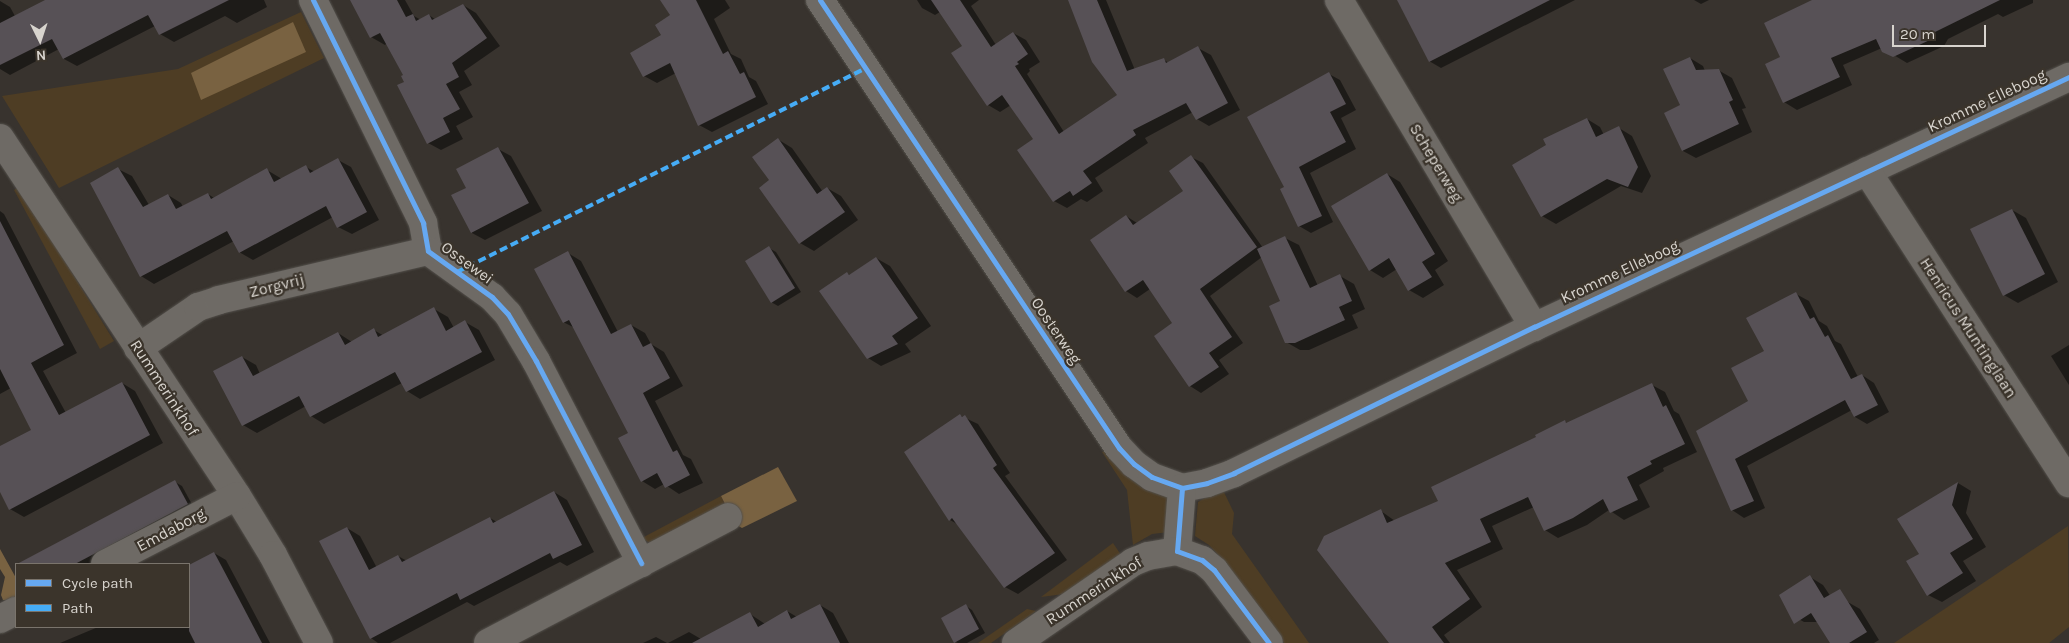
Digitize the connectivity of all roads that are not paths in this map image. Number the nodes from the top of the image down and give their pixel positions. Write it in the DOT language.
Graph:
graph roads {
  1 [pos="313,0"];
  2 [pos="820,0"];
  3 [pos="1339,0"];
  4 [pos="2069,76"];
  5 [pos="2,146"];
  6 [pos="1867,172"];
  7 [pos="428,251"];
  8 [pos="1534,326"];
  9 [pos="138,348"];
  10 [pos="2069,483"];
  11 [pos="1182,488"];
  12 [pos="237,496"];
  13 [pos="728,517"];
  14 [pos="1177,551"];
  15 [pos="107,563"];
  16 [pos="641,563"];
  17 [pos="15,612"];
  18 [pos="0,619"];
  19 [pos="319,643"];
  20 [pos="488,643"];
  21 [pos="1016,643"];
  22 [pos="1269,643"];
  1 -- 7 [label="street, Ossewei"];
  2 -- 11 [label="street, Oosterweg"];
  3 -- 8 [label="street, Scheperweg"];
  4 -- 6 [label="street, Kromme Elleboog"];
  5 -- 9 [label="street, Rummerinkhof"];
  6 -- 8 [label="street, Kromme Elleboog"];
  6 -- 10 [label="street, Henricus Muntinglaan"];
  7 -- 9 [label="street, Zorgvrij"];
  7 -- 16 [label="street, Ossewei"];
  8 -- 11 [label="street, Kromme Elleboog"];
  9 -- 12 [label="street, Rummerinkhof"];
  11 -- 14 [label="street"];
  12 -- 15 [label="street, Emdaborg"];
  12 -- 19 [label="street, Rummerinkhof"];
  13 -- 16 [label="street"];
  14 -- 21 [label="street, Rummerinkhof"];
  14 -- 22 [label="street"];
  16 -- 20 [label="street"];
  17 -- 18 [label="street"];
}
